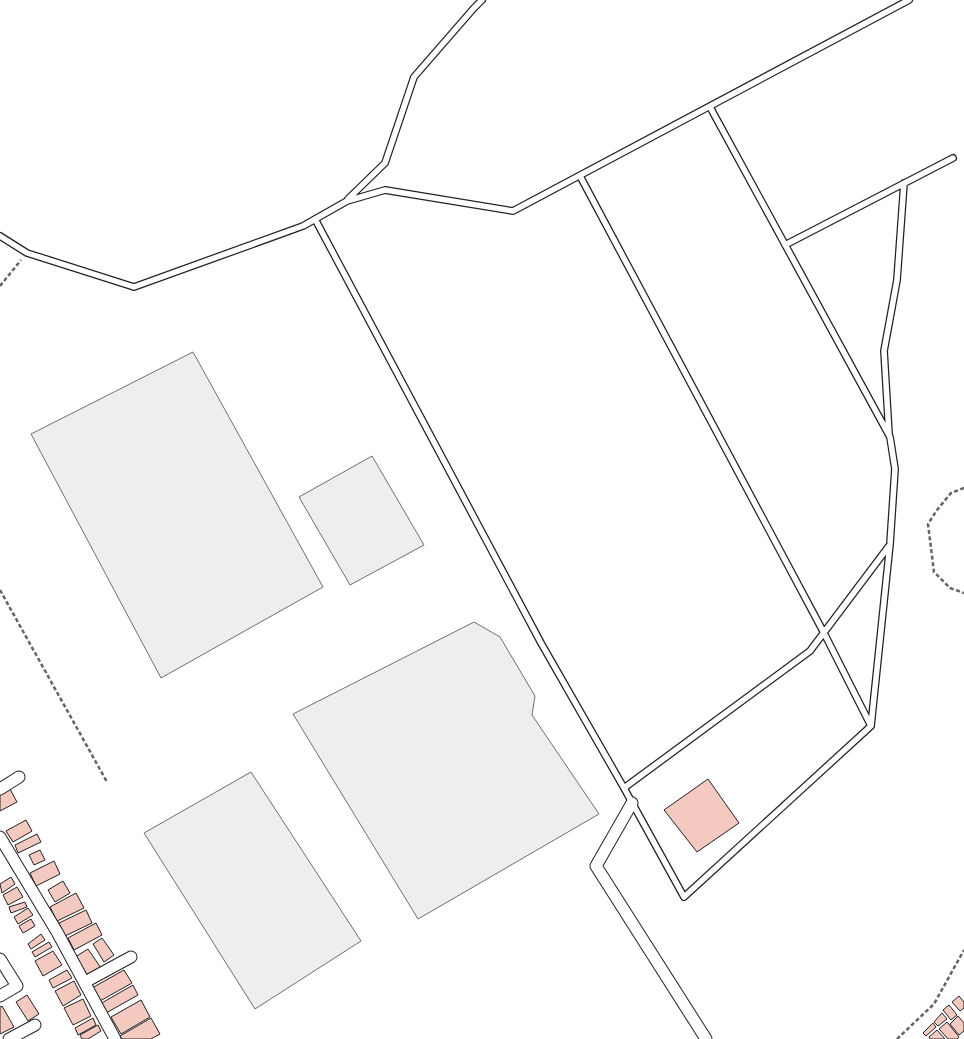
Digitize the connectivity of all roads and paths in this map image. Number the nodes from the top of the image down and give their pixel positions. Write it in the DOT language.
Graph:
graph roads {
  1 [pos="482,0"];
  2 [pos="909,0"];
  3 [pos="710,107"];
  4 [pos="953,158"];
  5 [pos="580,176"];
  6 [pos="904,183"];
  7 [pos="347,201"];
  8 [pos="315,219"];
  9 [pos="0,236"];
  10 [pos="785,245"];
  11 [pos="27,253"];
  12 [pos="0,286"];
  13 [pos="890,437"];
  14 [pos="964,488"];
  15 [pos="890,544"];
  16 [pos="0,590"];
  17 [pos="964,593"];
  18 [pos="824,633"];
  19 [pos="871,726"];
  20 [pos="19,777"];
  21 [pos="107,782"];
  22 [pos="624,788"];
  23 [pos="0,789"];
  24 [pos="632,803"];
  25 [pos="0,837"];
  26 [pos="964,950"];
  27 [pos="131,957"];
  28 [pos="0,959"];
  29 [pos="85,982"];
  30 [pos="0,996"];
  31 [pos="35,1025"];
  32 [pos="10,1039"];
  33 [pos="115,1039"];
  34 [pos="706,1039"];
  35 [pos="897,1039"];
  1 -- 7 [label="lane"];
  2 -- 3 [label="lane"];
  3 -- 5 [label="lane"];
  3 -- 10 [label="lane"];
  4 -- 6 [label="lane"];
  5 -- 7 [label="lane"];
  5 -- 18 [label="lane"];
  6 -- 10 [label="lane"];
  6 -- 13 [label="lane"];
  7 -- 8 [label="lane"];
  8 -- 11 [label="lane"];
  8 -- 22 [label="lane"];
  9 -- 11 [label="lane"];
  10 -- 13 [label="lane"];
  11 -- 12 [label="path"];
  13 -- 15 [label="lane"];
  14 -- 17 [label="path"];
  15 -- 18 [label="lane"];
  15 -- 19 [label="lane"];
  16 -- 21 [label="path"];
  18 -- 19 [label="lane"];
  18 -- 22 [label="lane"];
  19 -- 24 [label="lane"];
  20 -- 23 [label="street"];
  22 -- 24 [label="lane"];
  24 -- 34 [label="street"];
  25 -- 29 [label="street"];
  26 -- 35 [label="path"];
  27 -- 29 [label="street"];
  28 -- 30 [label="street"];
  29 -- 33 [label="street"];
  31 -- 32 [label="street"];
}
